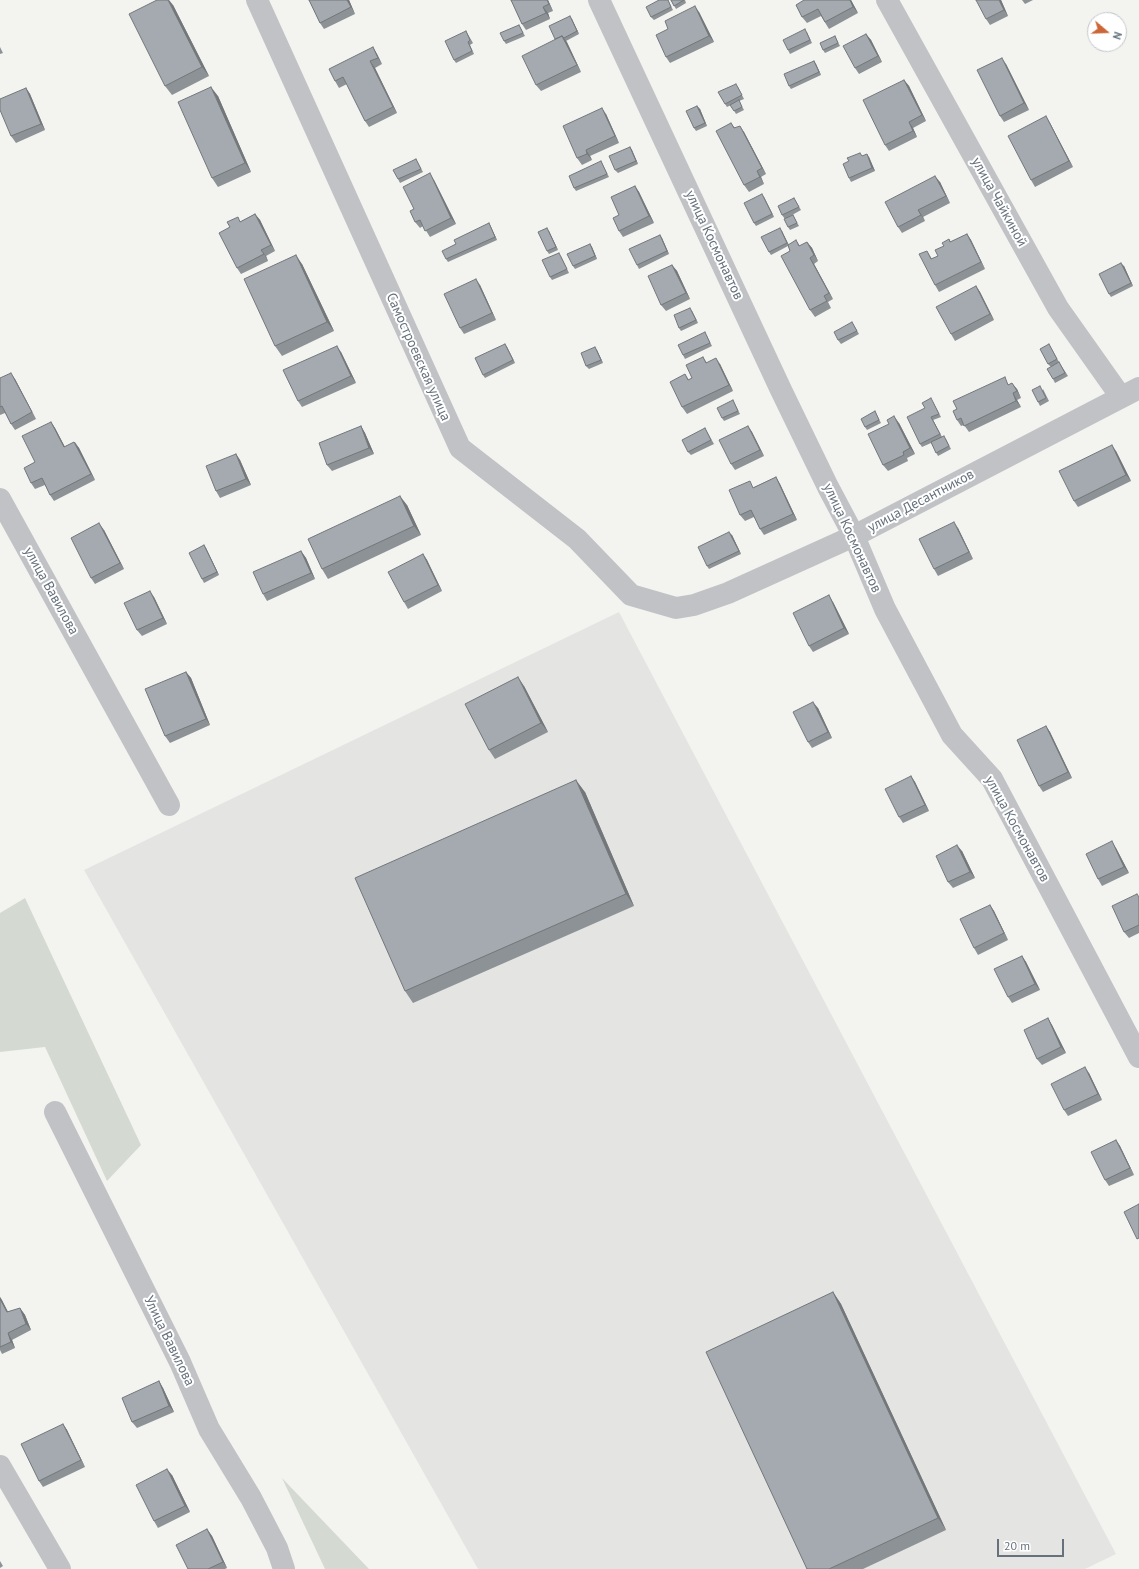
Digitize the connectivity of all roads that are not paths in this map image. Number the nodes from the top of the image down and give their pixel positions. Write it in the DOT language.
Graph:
graph roads {
  1 [pos="257,0"];
  2 [pos="599,0"];
  3 [pos="887,0"];
  4 [pos="1130,393"];
  5 [pos="0,499"];
  6 [pos="854,536"];
  7 [pos="694,605"];
  8 [pos="169,805"];
  9 [pos="1139,1057"];
  10 [pos="55,1112"];
  11 [pos="0,1466"];
  12 [pos="60,1569"];
  13 [pos="284,1569"];
  1 -- 7 [label="street, Самостроевская улица"];
  2 -- 6 [label="street, улица Космонавтов"];
  3 -- 4 [label="street, улица Чайкиной"];
  4 -- 6 [label="street, улица Десантников"];
  5 -- 8 [label="street, улица Вавилова"];
  6 -- 7 [label="street, улица Десантников"];
  6 -- 9 [label="street, улица Космонавтов"];
  10 -- 13 [label="street, Улица Вавилова"];
  11 -- 12 [label="street"];
}
